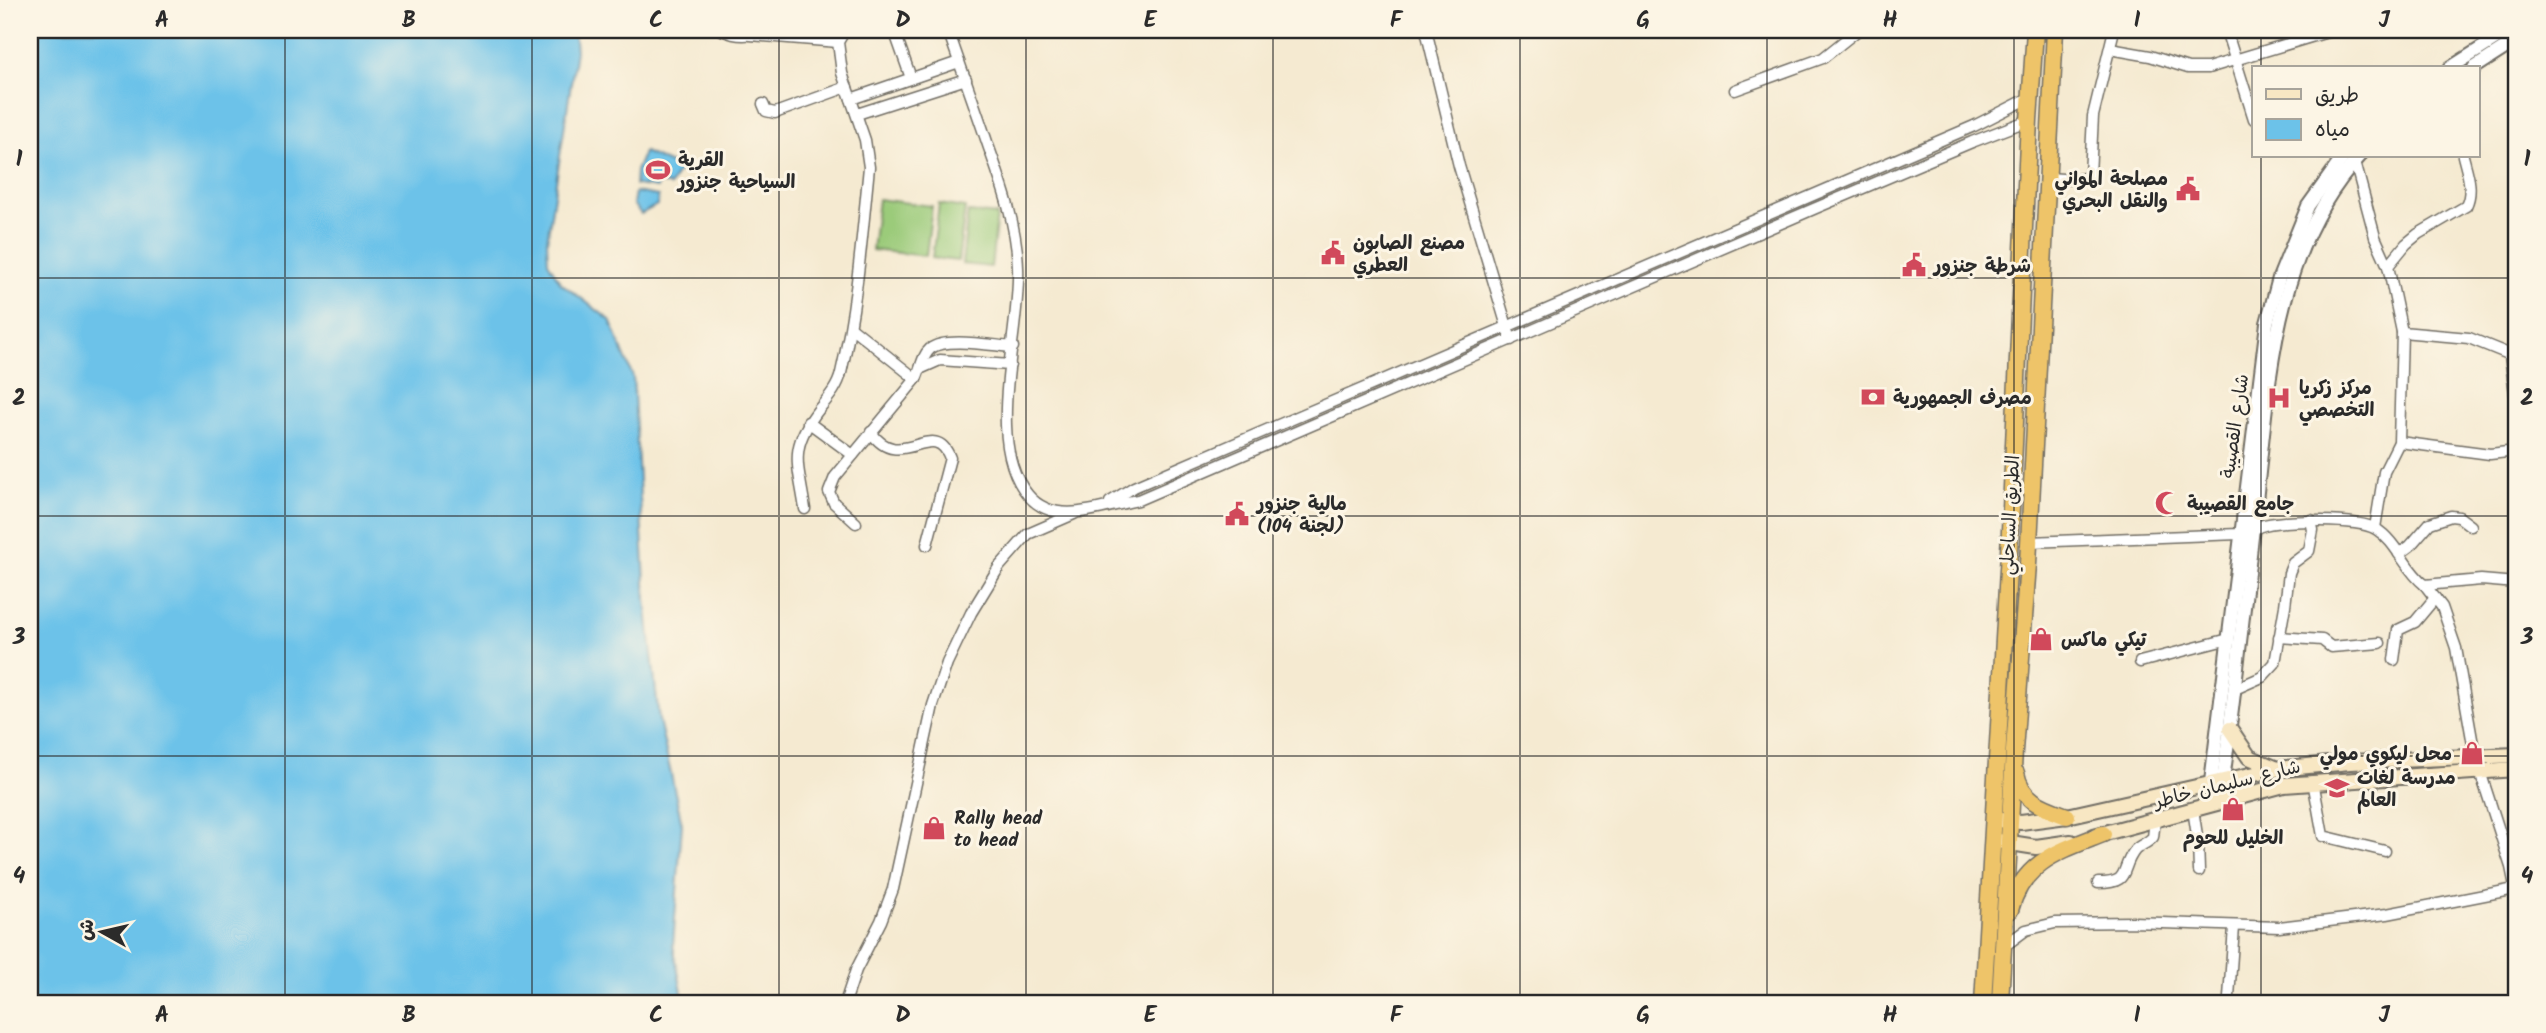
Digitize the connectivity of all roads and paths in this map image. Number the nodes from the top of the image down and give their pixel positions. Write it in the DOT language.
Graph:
graph roads {
  1 [pos="722,30"];
  2 [pos="763,30"];
  3 [pos="847,30"];
  4 [pos="894,30"];
  5 [pos="948,30"];
  6 [pos="1426,30"];
  7 [pos="1858,30"];
  8 [pos="2035,30"];
  9 [pos="2055,30"];
  10 [pos="2114,30"];
  11 [pos="2226,30"];
  12 [pos="2334,30"];
  13 [pos="2510,30"];
  14 [pos="781,33"];
  15 [pos="750,35"];
  16 [pos="2516,41"];
  17 [pos="838,42"];
  18 [pos="2110,49"];
  19 [pos="2236,59"];
  20 [pos="959,62"];
  21 [pos="2453,66"];
  22 [pos="2477,66"];
  23 [pos="911,78"];
  24 [pos="966,79"];
  25 [pos="847,87"];
  26 [pos="1735,90"];
  27 [pos="2031,97"];
  28 [pos="851,99"];
  29 [pos="763,104"];
  30 [pos="2252,112"];
  31 [pos="857,114"];
  32 [pos="2029,120"];
  33 [pos="2347,158"];
  34 [pos="2347,158"];
  35 [pos="2463,158"];
  36 [pos="2047,178"];
  37 [pos="2388,265"];
  38 [pos="1505,326"];
  39 [pos="852,328"];
  40 [pos="2402,332"];
  41 [pos="1511,340"];
  42 [pos="1013,347"];
  43 [pos="2513,356"];
  44 [pos="1010,365"];
  45 [pos="922,368"];
  46 [pos="1412,368"];
  47 [pos="916,379"];
  48 [pos="1417,381"];
  49 [pos="2516,401"];
  50 [pos="808,422"];
  51 [pos="871,432"];
  52 [pos="2399,442"];
  53 [pos="2516,451"];
  54 [pos="853,455"];
  55 [pos="1192,462"];
  56 [pos="1199,474"];
  57 [pos="1104,506"];
  58 [pos="805,509"];
  59 [pos="1074,513"];
  60 [pos="2311,520"];
  61 [pos="856,523"];
  62 [pos="2471,526"];
  63 [pos="2375,528"];
  64 [pos="2246,533"];
  65 [pos="2029,542"];
  66 [pos="927,545"];
  67 [pos="2399,554"];
  68 [pos="2516,583"];
  69 [pos="2425,585"];
  70 [pos="2435,598"];
  71 [pos="2278,637"];
  72 [pos="2229,639"];
  73 [pos="2380,643"];
  74 [pos="2394,660"];
  75 [pos="2140,662"];
  76 [pos="2235,689"];
  77 [pos="2230,729"];
  78 [pos="2014,751"];
  79 [pos="2516,755"];
  80 [pos="2477,763"];
  81 [pos="2277,769"];
  82 [pos="2516,769"];
  83 [pos="2217,781"];
  84 [pos="2312,781"];
  85 [pos="2218,802"];
  86 [pos="2193,809"];
  87 [pos="2067,816"];
  88 [pos="2155,820"];
  89 [pos="2002,821"];
  90 [pos="2103,834"];
  91 [pos="2000,842"];
  92 [pos="2385,851"];
  93 [pos="2514,866"];
  94 [pos="2199,871"];
  95 [pos="2098,883"];
  96 [pos="2516,890"];
  97 [pos="2234,927"];
  98 [pos="2003,940"];
  99 [pos="2229,997"];
  100 [pos="1982,999"];
  101 [pos="845,1003"];
  102 [pos="2000,1003"];
  1 -- 15 [label="street"];
  2 -- 15 [label="street"];
  3 -- 17 [label="street"];
  4 -- 23 [label="street"];
  5 -- 20 [label="street"];
  6 -- 38 [label="street"];
  7 -- 26 [label="street"];
  8 -- 27 [label="highway, الطريق الساحلي"];
  9 -- 36 [label="highway, الطريق الساحلي"];
  10 -- 18 [label="street"];
  11 -- 19 [label="street"];
  12 -- 19 [label="street"];
  13 -- 21 [label="street"];
  14 -- 15 [label="street"];
  14 -- 17 [label="street"];
  16 -- 22 [label="street"];
  17 -- 25 [label="street"];
  18 -- 19 [label="street"];
  18 -- 36 [label="street"];
  19 -- 30 [label="street"];
  20 -- 23 [label="street"];
  20 -- 24 [label="street"];
  23 -- 28 [label="street"];
  24 -- 31 [label="street"];
  24 -- 42 [label="street"];
  25 -- 28 [label="street"];
  25 -- 29 [label="street"];
  27 -- 32 [label="highway, الطريق الساحلي"];
  27 -- 38 [label="street"];
  28 -- 31 [label="street"];
  31 -- 39 [label="street"];
  32 -- 41 [label="street"];
  32 -- 89 [label="highway, الطريق الساحلي"];
  33 -- 37 [label="street"];
  34 -- 64 [label="street"];
  35 -- 37 [label="street"];
  36 -- 65 [label="highway, الطريق الساحلي"];
  37 -- 40 [label="street"];
  38 -- 41 [label="street"];
  38 -- 46 [label="street"];
  39 -- 47 [label="street"];
  39 -- 50 [label="street"];
  40 -- 43 [label="street"];
  40 -- 52 [label="street"];
  41 -- 48 [label="street"];
  42 -- 44 [label="street"];
  42 -- 45 [label="street"];
  43 -- 49 [label="street"];
  44 -- 45 [label="street"];
  44 -- 59 [label="street"];
  45 -- 47 [label="street"];
  46 -- 48 [label="street"];
  46 -- 55 [label="street"];
  47 -- 51 [label="street"];
  48 -- 56 [label="street"];
  50 -- 54 [label="street"];
  50 -- 58 [label="street"];
  51 -- 54 [label="street"];
  51 -- 66 [label="street"];
  52 -- 53 [label="street"];
  52 -- 63 [label="street"];
  54 -- 61 [label="street"];
  55 -- 56 [label="street"];
  55 -- 57 [label="street"];
  56 -- 57 [label="street"];
  57 -- 59 [label="street"];
  59 -- 101 [label="street"];
  60 -- 63 [label="street"];
  60 -- 64 [label="street"];
  60 -- 71 [label="street"];
  62 -- 67 [label="street"];
  63 -- 67 [label="street"];
  64 -- 65 [label="street"];
  64 -- 72 [label="street"];
  64 -- 76 [label="street"];
  65 -- 78 [label="highway, الطريق الساحلي"];
  67 -- 69 [label="street"];
  68 -- 69 [label="street"];
  69 -- 70 [label="street"];
  70 -- 74 [label="street"];
  70 -- 80 [label="street"];
  71 -- 73 [label="street"];
  71 -- 76 [label="street"];
  72 -- 75 [label="street"];
  72 -- 83 [label="street"];
  76 -- 77 [label="street"];
  77 -- 81 [label="main road"];
  77 -- 83 [label="street"];
  78 -- 87 [label="highway"];
  78 -- 89 [label="highway, الطريق الساحلي"];
  79 -- 80 [label="main road, شارع سليمان خاطر"];
  80 -- 81 [label="main road, شارع سليمان خاطر"];
  80 -- 82 [label="main road, شارع سليمان خاطر"];
  80 -- 84 [label="main road, شارع سليمان خاطر"];
  80 -- 93 [label="street"];
  81 -- 83 [label="main road, شارع سليمان خاطر"];
  83 -- 85 [label="street"];
  83 -- 87 [label="main road, شارع سليمان خاطر"];
  84 -- 85 [label="main road, شارع سليمان خاطر"];
  84 -- 92 [label="street"];
  85 -- 86 [label="main road, شارع سليمان خاطر"];
  86 -- 88 [label="main road, شارع سليمان خاطر"];
  86 -- 94 [label="street"];
  87 -- 89 [label="main road, شارع سليمان خاطر"];
  88 -- 90 [label="main road, شارع سليمان خاطر"];
  88 -- 95 [label="street"];
  89 -- 91 [label="highway, الطريق الساحلي"];
  90 -- 91 [label="main road, شارع سليمان خاطر"];
  90 -- 98 [label="highway"];
  91 -- 98 [label="highway, الطريق الساحلي"];
  91 -- 100 [label="highway, الطريق الساحلي"];
  93 -- 96 [label="street"];
  96 -- 97 [label="street"];
  97 -- 98 [label="street"];
  97 -- 99 [label="street"];
  98 -- 102 [label="highway, الطريق الساحلي"];
}
